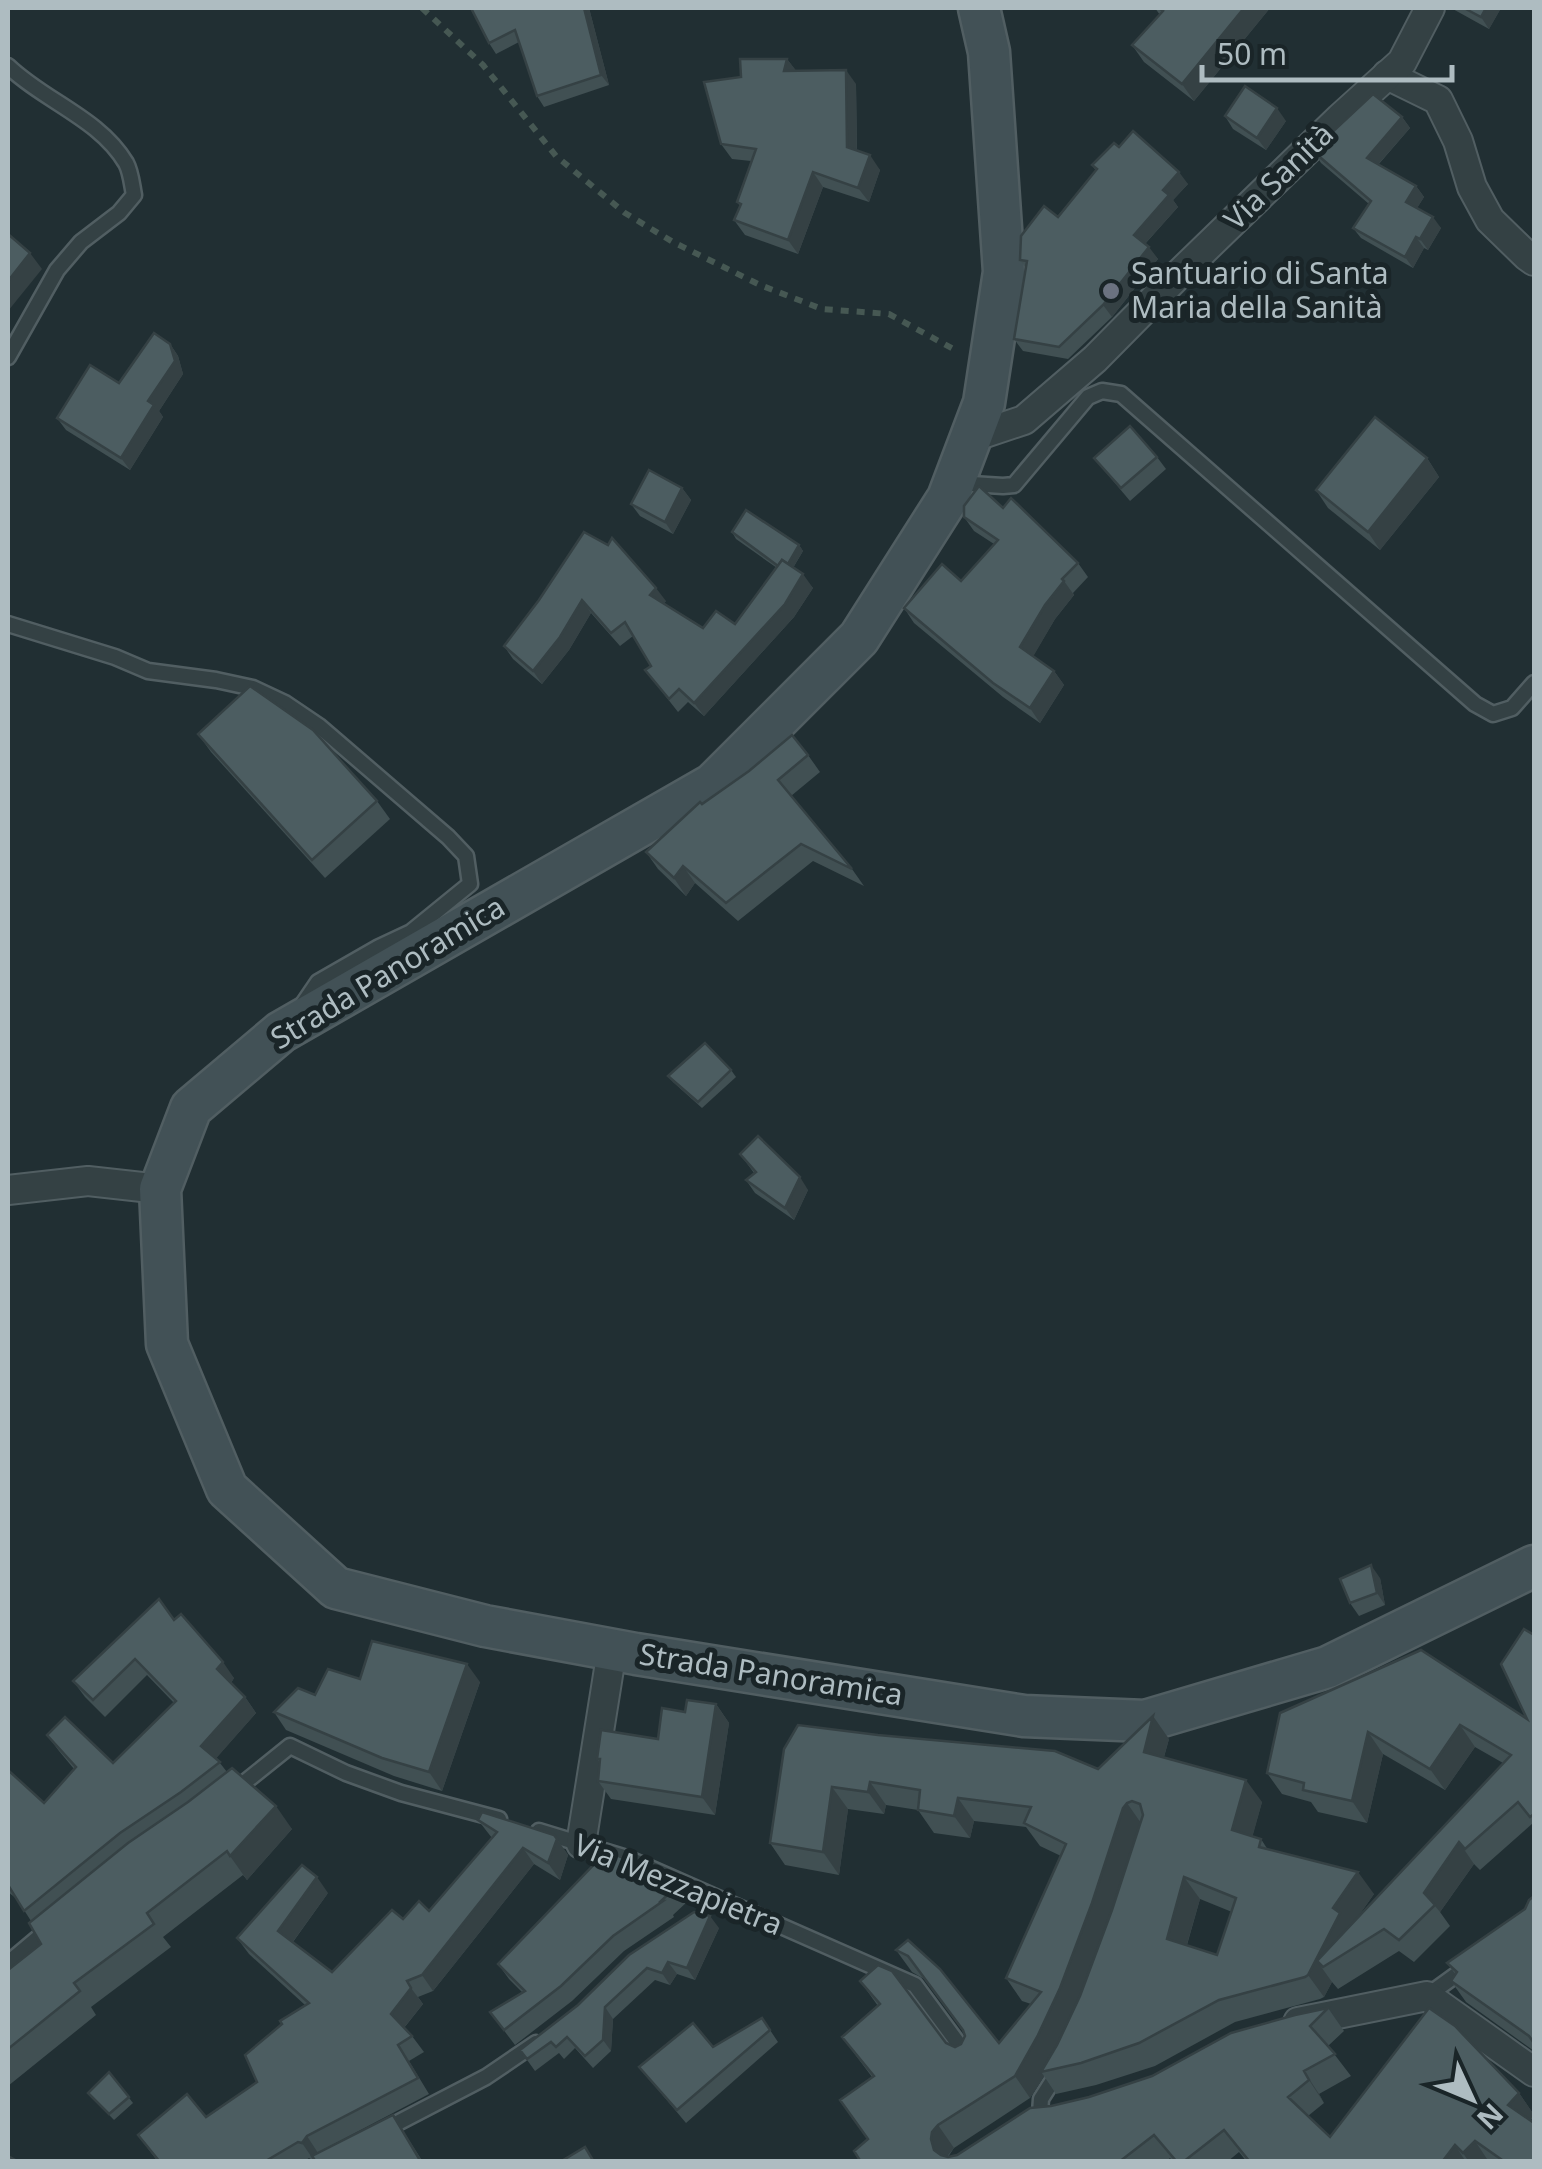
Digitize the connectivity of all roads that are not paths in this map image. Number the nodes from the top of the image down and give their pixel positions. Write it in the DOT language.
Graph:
graph roads {
  1 [pos="979,8"];
  2 [pos="1430,8"];
  3 [pos="8,66"];
  4 [pos="1387,76"];
  5 [pos="1534,261"];
  6 [pos="8,357"];
  7 [pos="970,438"];
  8 [pos="955,483"];
  9 [pos="8,624"];
  10 [pos="1534,683"];
  11 [pos="286,1029"];
  12 [pos="160,1189"];
  13 [pos="8,1190"];
  14 [pos="1534,1566"];
  15 [pos="612,1650"];
  16 [pos="229,1794"];
  17 [pos="509,1822"];
  18 [pos="528,1827"];
  19 [pos="582,1844"];
  20 [pos="718,1899"];
  21 [pos="701,1909"];
  22 [pos="60,1921"];
  23 [pos="1482,1957"];
  24 [pos="8,1963"];
  25 [pos="1427,1996"];
  26 [pos="1274,2030"];
  27 [pos="544,2038"];
  28 [pos="970,2059"];
  29 [pos="1063,2063"];
  30 [pos="1534,2072"];
  31 [pos="1052,2112"];
  32 [pos="1014,2128"];
  33 [pos="365,2139"];
  1 -- 7 [label="main road, Strada Panoramica"];
  2 -- 4 [label="street, Via Sanità"];
  3 -- 6 [label="lane"];
  4 -- 5 [label="street"];
  4 -- 7 [label="street, Via Sanità"];
  7 -- 8 [label="main road, Strada Panoramica"];
  8 -- 10 [label="lane"];
  8 -- 11 [label="main road, Strada Panoramica"];
  9 -- 11 [label="lane"];
  11 -- 12 [label="main road, Strada Panoramica"];
  12 -- 13 [label="street"];
  12 -- 15 [label="main road, Strada Panoramica"];
  14 -- 15 [label="main road, Strada Panoramica"];
  15 -- 19 [label="street"];
  16 -- 17 [label="lane"];
  18 -- 19 [label="lane, Via Mezzapietra"];
  19 -- 20 [label="lane, Via Mezzapietra"];
  20 -- 21 [label="lane"];
  20 -- 28 [label="lane, Via Mezzapietra"];
  22 -- 24 [label="lane"];
  23 -- 25 [label="lane"];
  25 -- 26 [label="street"];
  25 -- 30 [label="street"];
  27 -- 33 [label="lane"];
  29 -- 31 [label="lane"];
  31 -- 32 [label="street"];
}
